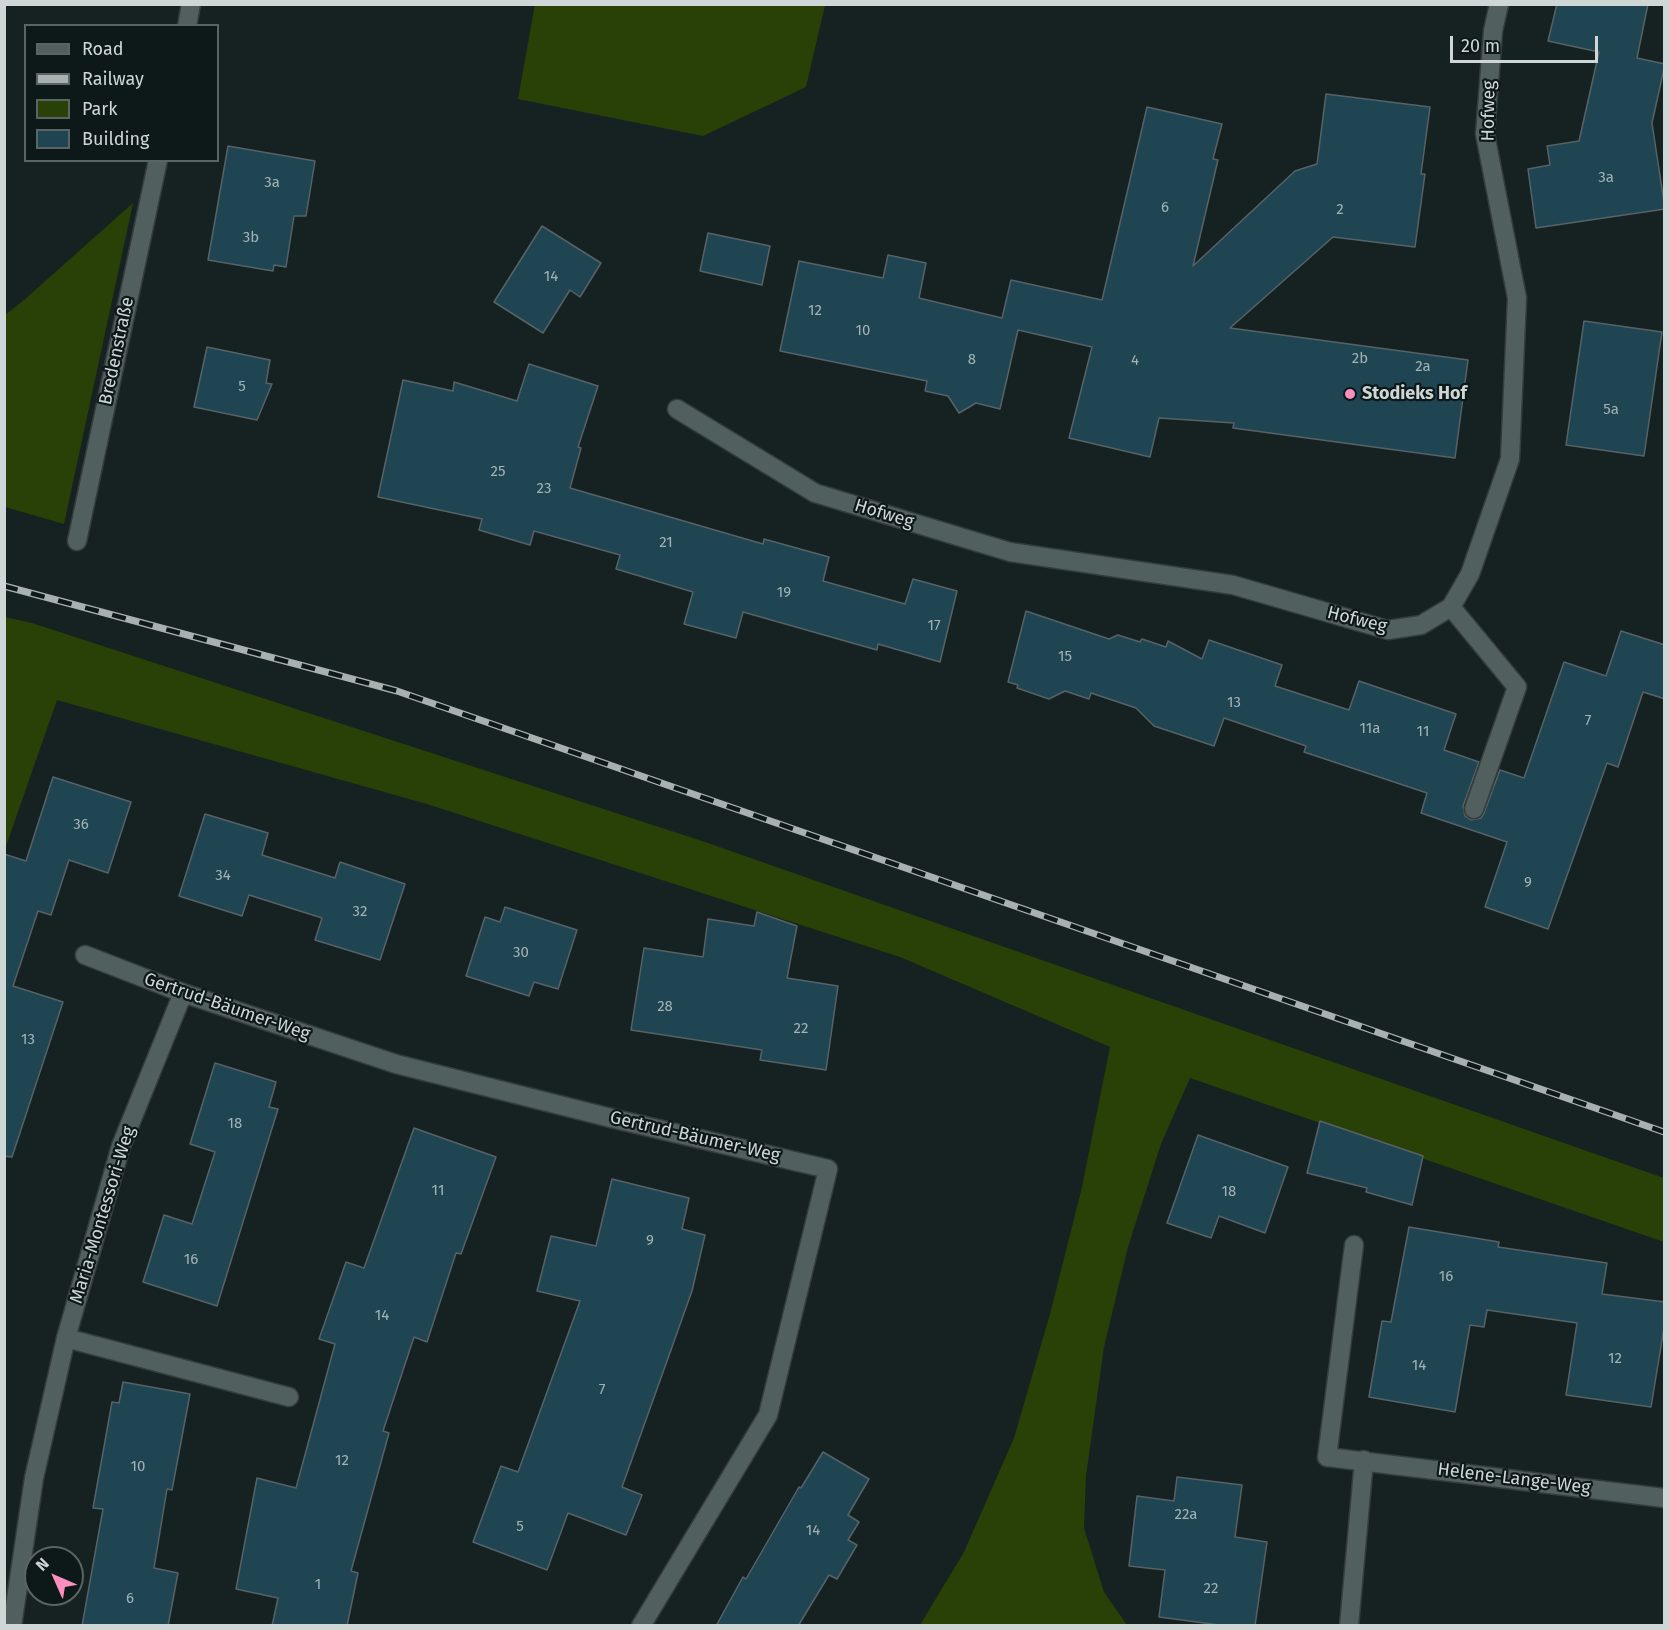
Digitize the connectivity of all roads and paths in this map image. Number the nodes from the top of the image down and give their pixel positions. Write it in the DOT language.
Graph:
graph roads {
  1 [pos="191,4"];
  2 [pos="1499,4"];
  3 [pos="187,24"];
  4 [pos="158,162"];
  5 [pos="677,409"];
  6 [pos="77,541"];
  7 [pos="1451,608"];
  8 [pos="1474,809"];
  9 [pos="85,955"];
  10 [pos="183,993"];
  11 [pos="1354,1245"];
  12 [pos="66,1338"];
  13 [pos="289,1397"];
  14 [pos="1364,1460"];
  15 [pos="1665,1498"];
  16 [pos="12,1626"];
  17 [pos="641,1626"];
  18 [pos="1349,1626"];
  1 -- 3 [label="street"];
  2 -- 7 [label="street, Hofweg"];
  4 -- 6 [label="street, Bredenstraße"];
  5 -- 7 [label="street, Hofweg"];
  7 -- 8 [label="street"];
  9 -- 10 [label="street, Gertrud-Bäumer-Weg"];
  10 -- 12 [label="street, Maria-Montessori-Weg"];
  10 -- 17 [label="street, Gertrud-Bäumer-Weg"];
  11 -- 14 [label="street, Helene-Lange-Weg"];
  12 -- 13 [label="street"];
  12 -- 16 [label="street, Maria-Montessori-Weg"];
  14 -- 15 [label="street, Helene-Lange-Weg"];
  14 -- 18 [label="street"];
}
